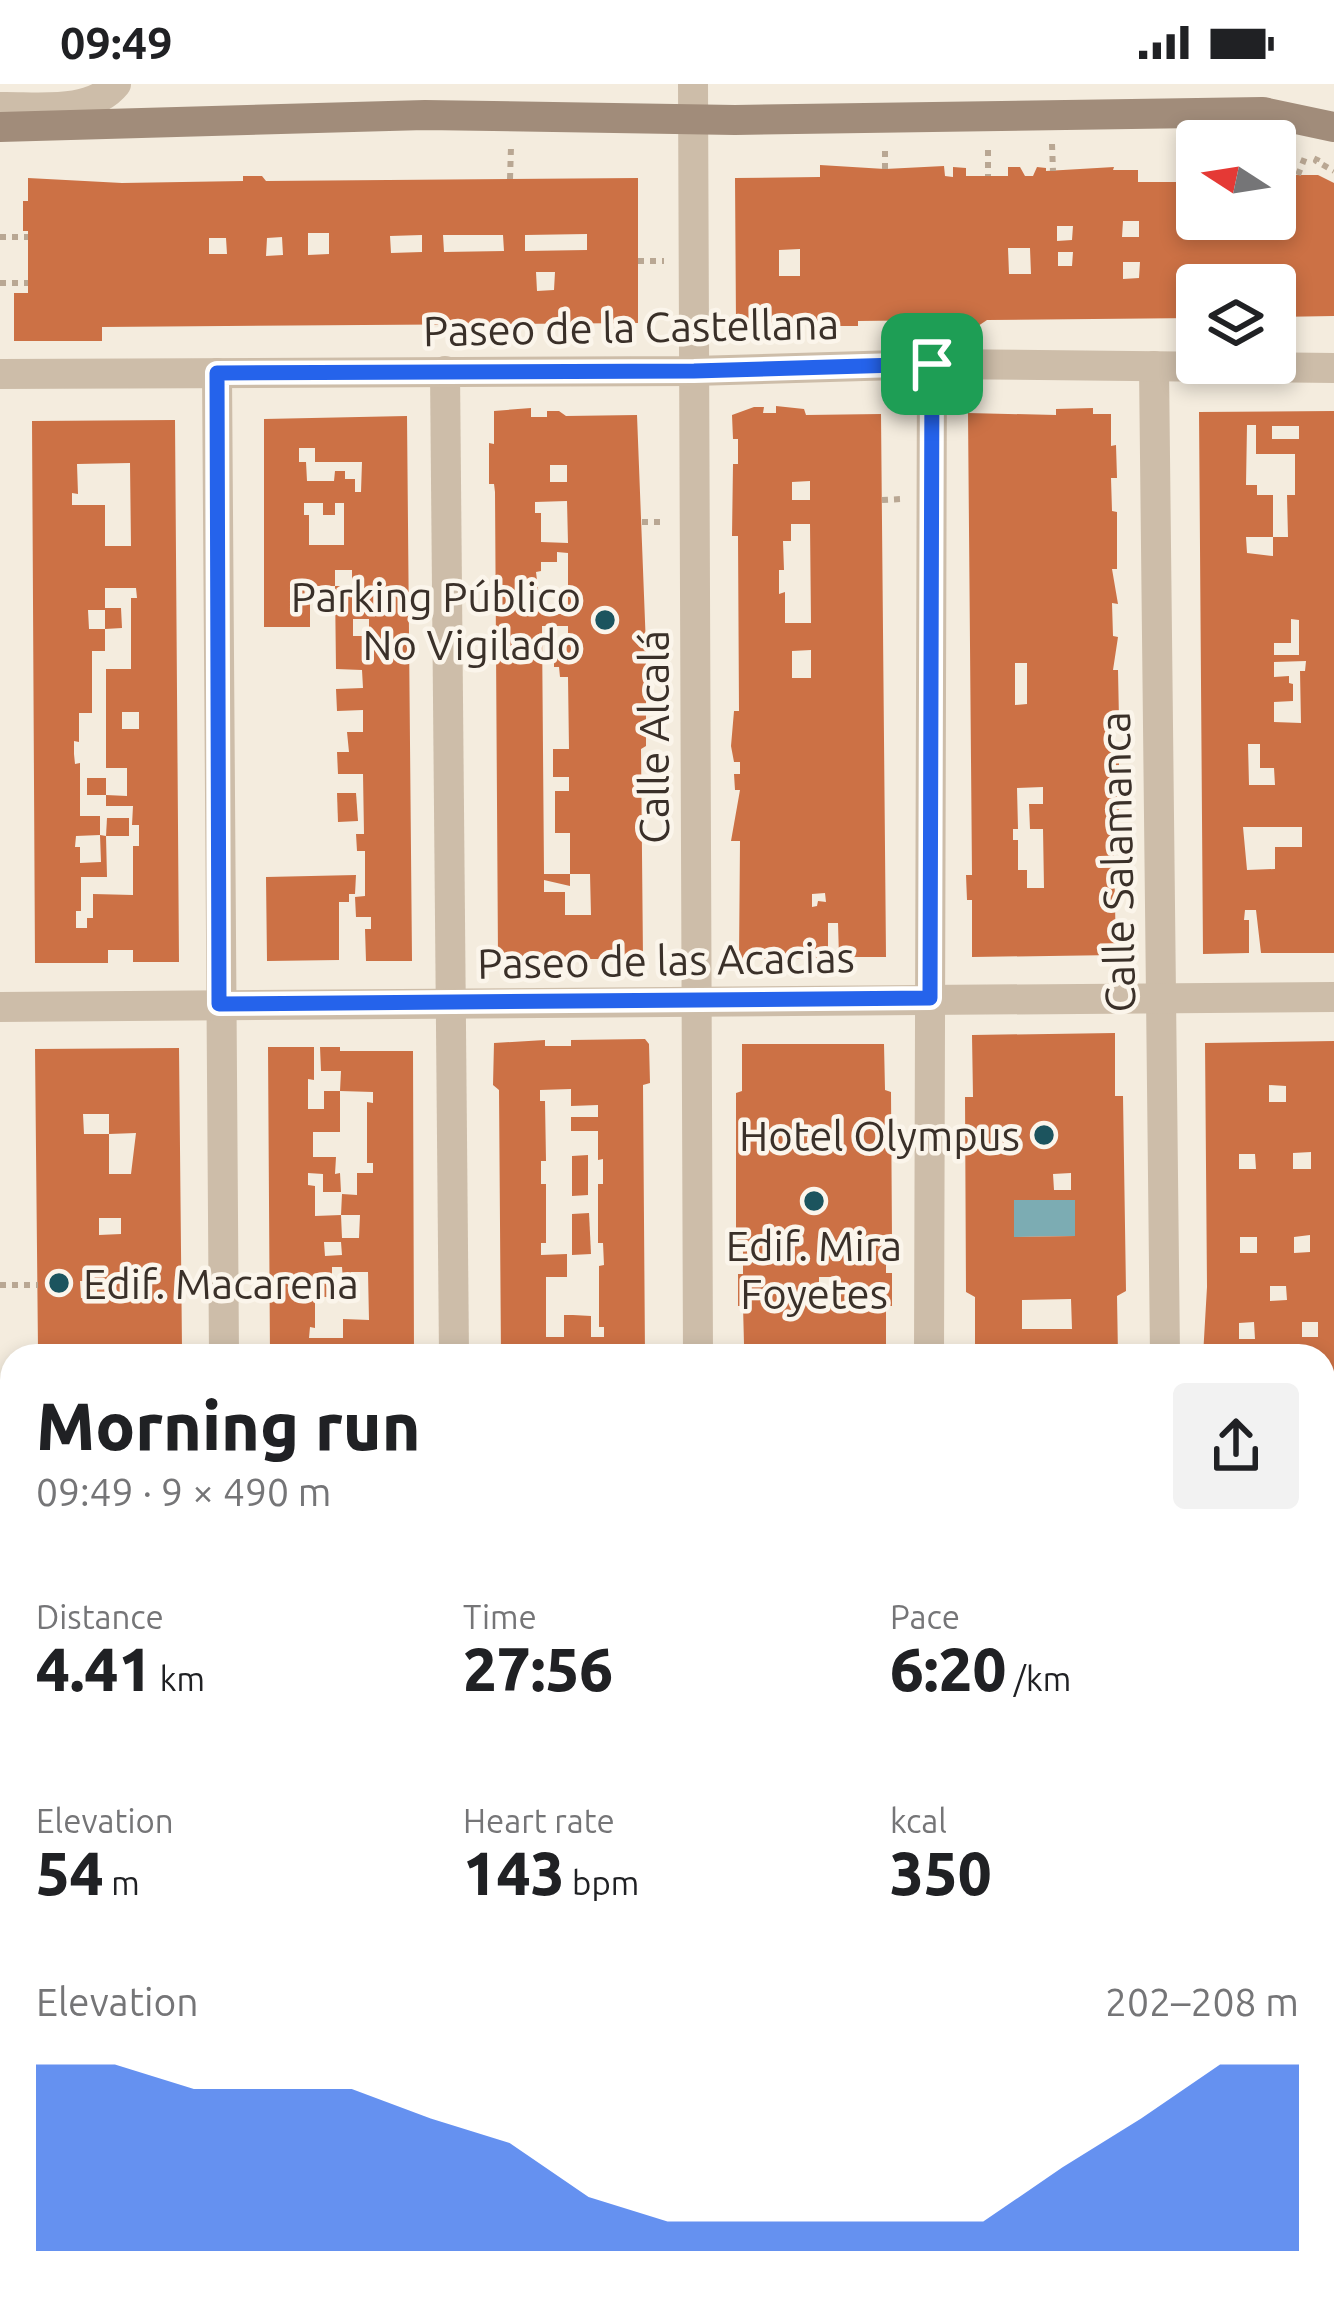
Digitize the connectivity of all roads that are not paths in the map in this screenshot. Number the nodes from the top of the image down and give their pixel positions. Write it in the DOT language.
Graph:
graph roads {
  1 [pos="116,84"];
  2 [pos="693,84"];
  3 [pos="0,107"];
  4 [pos="694,118"];
  5 [pos="0,127"];
  6 [pos="1334,127"];
  7 [pos="932,364"];
  8 [pos="1154,366"];
  9 [pos="1334,368"];
  10 [pos="445,371"];
  11 [pos="694,371"];
  12 [pos="217,373"];
  13 [pos="0,374"];
  14 [pos="1161,997"];
  15 [pos="1334,997"];
  16 [pos="930,998"];
  17 [pos="696,1001"];
  18 [pos="219,1004"];
  19 [pos="451,1004"];
  20 [pos="0,1007"];
  21 [pos="224,1344"];
  22 [pos="454,1344"];
  23 [pos="698,1344"];
  24 [pos="929,1344"];
  25 [pos="1166,1344"];
  1 -- 3 [label="street"];
  2 -- 4 [label="street, Calle Alcalá"];
  4 -- 5 [label="main road"];
  4 -- 6 [label="main road"];
  4 -- 11 [label="street, Calle Alcalá"];
  7 -- 8 [label="street, Paseo de la Castellana"];
  7 -- 11 [label="street, Paseo de la Castellana"];
  7 -- 16 [label="street"];
  8 -- 9 [label="street, Paseo de la Castellana"];
  8 -- 14 [label="street, Calle Salamanca"];
  10 -- 11 [label="street, Paseo de la Castellana"];
  10 -- 12 [label="street, Paseo de la Castellana"];
  10 -- 19 [label="street"];
  11 -- 17 [label="street, Calle Alcalá"];
  12 -- 13 [label="street, Paseo de la Castellana"];
  12 -- 18 [label="street"];
  14 -- 15 [label="street, Paseo de las Acacias"];
  14 -- 16 [label="street, Paseo de las Acacias"];
  14 -- 25 [label="street, Calle Salamanca"];
  16 -- 17 [label="street, Paseo de las Acacias"];
  16 -- 24 [label="street"];
  17 -- 19 [label="street, Paseo de las Acacias"];
  17 -- 23 [label="street, Calle Alcalá"];
  18 -- 19 [label="street, Paseo de las Acacias"];
  18 -- 20 [label="street, Paseo de las Acacias"];
  18 -- 21 [label="street"];
  19 -- 22 [label="street"];
}
